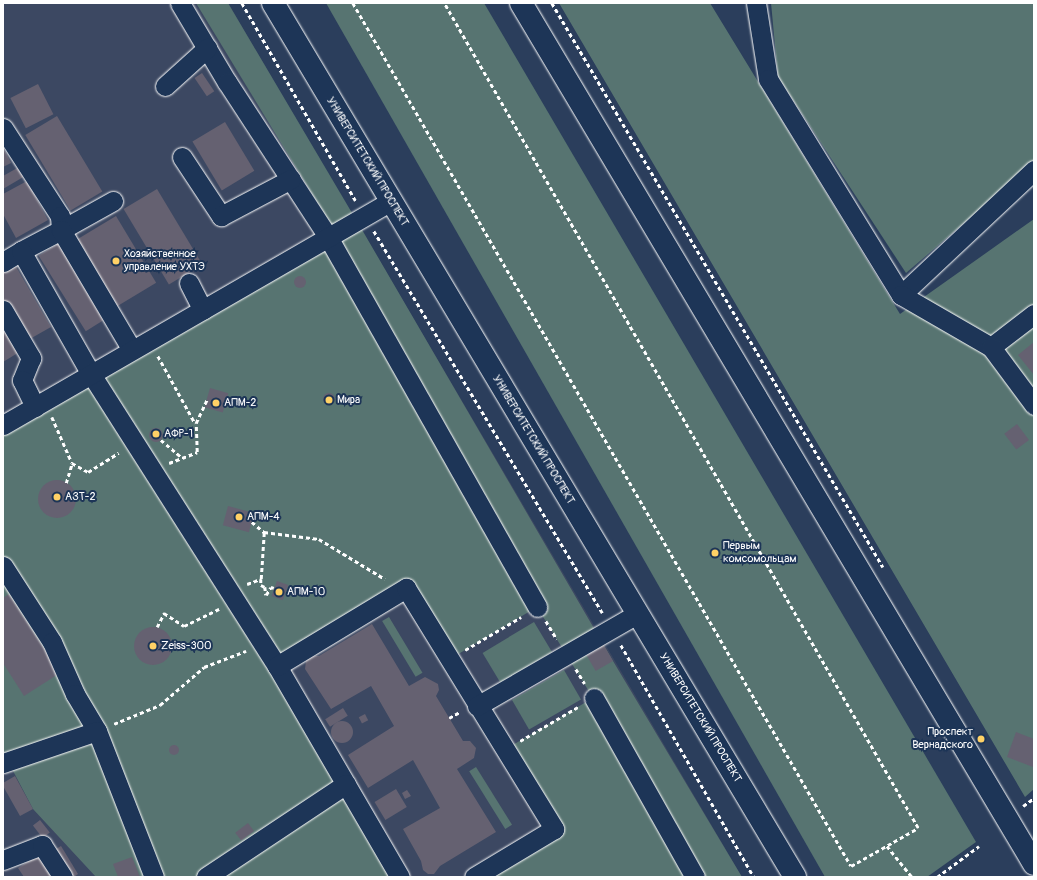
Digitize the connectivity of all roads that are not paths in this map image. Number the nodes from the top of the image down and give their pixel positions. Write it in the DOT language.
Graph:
graph roads {
  1 [pos="180,3"];
  2 [pos="273,3"];
  3 [pos="521,3"];
  4 [pos="756,3"];
  5 [pos="207,48"];
  6 [pos="165,86"];
  7 [pos="3,128"];
  8 [pos="182,157"];
  9 [pos="1034,170"];
  10 [pos="290,179"];
  11 [pos="113,201"];
  12 [pos="390,202"];
  13 [pos="61,230"];
  14 [pos="328,238"];
  15 [pos="21,251"];
  16 [pos="3,262"];
  17 [pos="189,283"];
  18 [pos="901,295"];
  19 [pos="3,310"];
  20 [pos="203,310"];
  21 [pos="1034,314"];
  22 [pos="991,347"];
  23 [pos="132,350"];
  24 [pos="91,374"];
  25 [pos="40,404"];
  26 [pos="1034,405"];
  27 [pos="3,425"];
  28 [pos="3,566"];
  29 [pos="537,606"];
  30 [pos="637,614"];
  31 [pos="277,666"];
  32 [pos="594,698"];
  33 [pos="469,709"];
  34 [pos="97,731"];
  35 [pos="3,763"];
  36 [pos="346,784"];
  37 [pos="1027,835"];
  38 [pos="3,860"];
  39 [pos="1034,864"];
  40 [pos="63,877"];
  41 [pos="154,877"];
  42 [pos="206,877"];
  43 [pos="400,877"];
  44 [pos="474,877"];
  45 [pos="695,877"];
  46 [pos="795,877"];
  1 -- 5 [label="lane"];
  2 -- 12 [label="main road, УНИВЕРСИТЕТСКИЙ ПРОСПЕКТ"];
  3 -- 37 [label="main road"];
  4 -- 18 [label="lane"];
  5 -- 6 [label="lane"];
  5 -- 10 [label="lane"];
  7 -- 13 [label="lane"];
  8 -- 10 [label="lane"];
  9 -- 18 [label="lane"];
  10 -- 14 [label="lane"];
  11 -- 13 [label="lane"];
  12 -- 14 [label="lane"];
  12 -- 30 [label="main road, УНИВЕРСИТЕТСКИЙ ПРОСПЕКТ"];
  13 -- 15 [label="lane"];
  13 -- 23 [label="lane"];
  14 -- 20 [label="lane"];
  14 -- 29 [label="lane"];
  15 -- 16 [label="lane"];
  15 -- 24 [label="lane"];
  17 -- 20 [label="lane"];
  18 -- 22 [label="lane"];
  19 -- 25 [label="lane"];
  20 -- 23 [label="lane"];
  21 -- 22 [label="lane"];
  22 -- 26 [label="lane"];
  23 -- 24 [label="lane"];
  24 -- 25 [label="lane"];
  24 -- 31 [label="lane"];
  25 -- 27 [label="lane"];
  28 -- 34 [label="lane"];
  30 -- 33 [label="lane"];
  30 -- 46 [label="main road, УНИВЕРСИТЕТСКИЙ ПРОСПЕКТ"];
  31 -- 33 [label="lane"];
  31 -- 36 [label="lane"];
  32 -- 45 [label="lane"];
  33 -- 44 [label="lane"];
  34 -- 35 [label="lane"];
  34 -- 41 [label="lane"];
  36 -- 42 [label="lane"];
  36 -- 43 [label="lane"];
  37 -- 39 [label="main road"];
  38 -- 40 [label="lane"];
}
